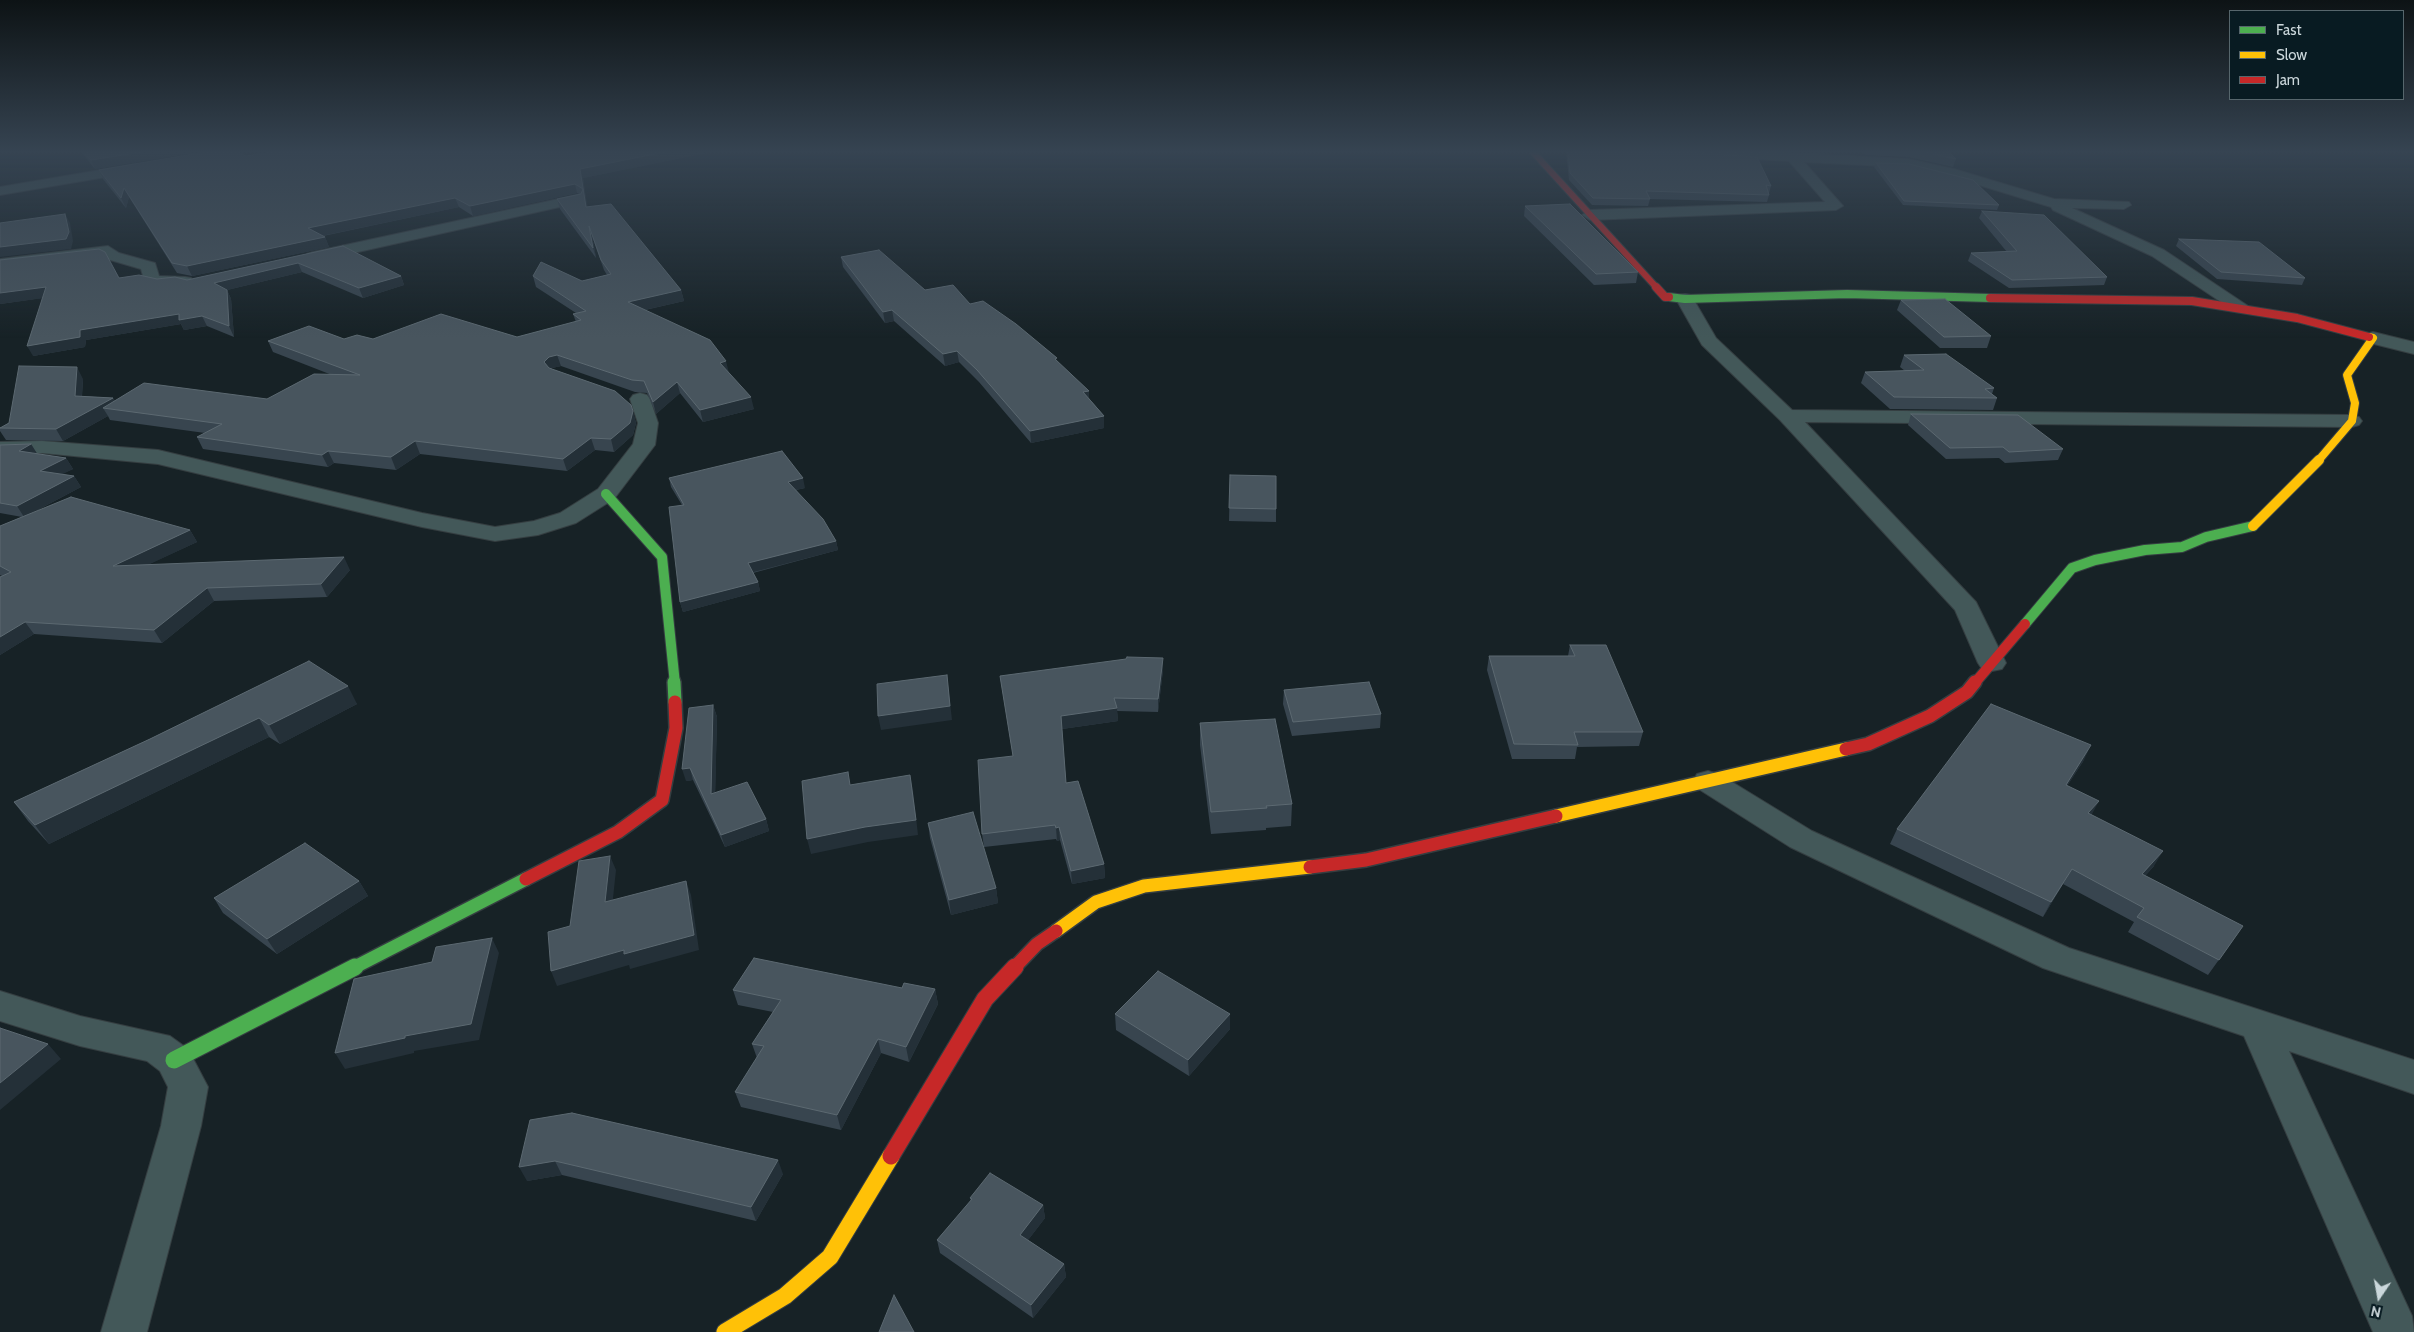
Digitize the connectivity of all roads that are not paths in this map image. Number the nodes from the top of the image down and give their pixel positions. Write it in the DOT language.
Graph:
graph roads {
  1 [pos="508,214"];
  2 [pos="1613,214"];
  3 [pos="2073,214"];
  4 [pos="1590,215"];
  5 [pos="298,260"];
  6 [pos="0,264"];
  7 [pos="201,281"];
  8 [pos="1685,299"];
  9 [pos="2242,308"];
  10 [pos="2373,338"];
  11 [pos="2414,348"];
  12 [pos="618,394"];
  13 [pos="1787,416"];
  14 [pos="2352,421"];
  15 [pos="0,448"];
  16 [pos="606,494"];
  17 [pos="1992,663"];
  18 [pos="1708,781"];
  19 [pos="0,1006"];
  20 [pos="2258,1025"];
  21 [pos="174,1060"];
  22 [pos="2414,1077"];
  23 [pos="124,1332"];
  24 [pos="725,1332"];
  25 [pos="2396,1332"];
  1 -- 5 [label="street"];
  2 -- 4 [label="street"];
  3 -- 9 [label="street"];
  4 -- 8 [label="street"];
  6 -- 7 [label="street"];
  8 -- 9 [label="street"];
  8 -- 13 [label="street"];
  9 -- 10 [label="street"];
  10 -- 11 [label="street"];
  10 -- 14 [label="street"];
  12 -- 16 [label="street"];
  13 -- 14 [label="street"];
  13 -- 17 [label="street"];
  14 -- 17 [label="street"];
  15 -- 16 [label="street"];
  16 -- 21 [label="street"];
  17 -- 18 [label="street"];
  18 -- 20 [label="street"];
  18 -- 24 [label="street"];
  19 -- 21 [label="street"];
  20 -- 22 [label="street"];
  20 -- 25 [label="street"];
  21 -- 23 [label="street"];
}
